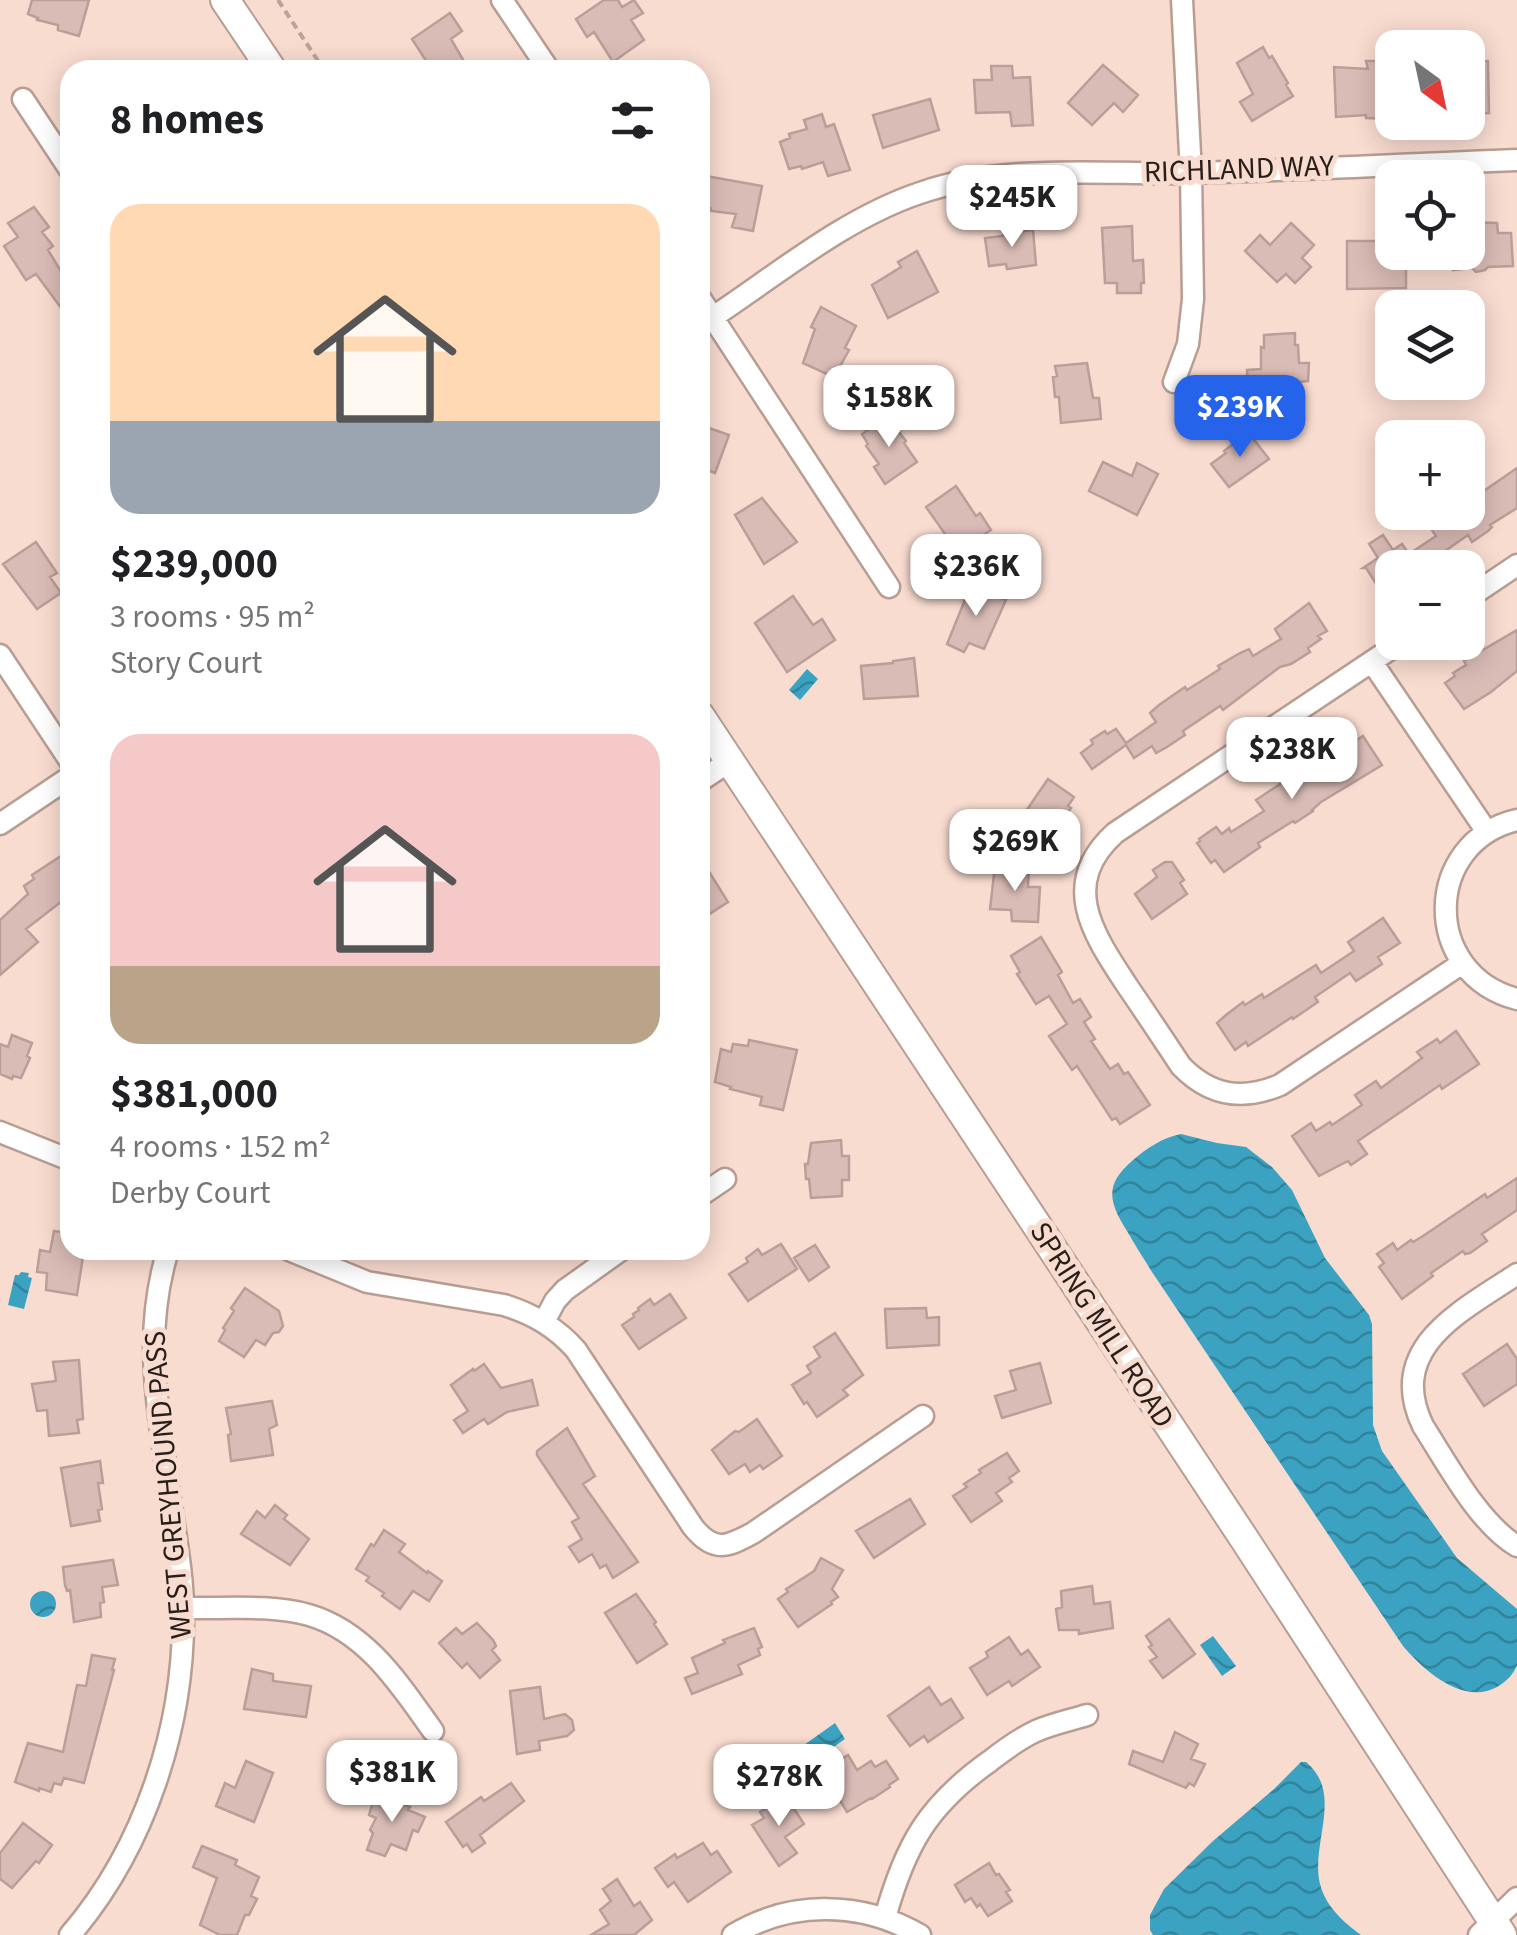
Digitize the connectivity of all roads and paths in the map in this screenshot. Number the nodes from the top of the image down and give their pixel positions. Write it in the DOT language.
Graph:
graph roads {
  1 [pos="226,0"];
  2 [pos="278,0"];
  3 [pos="502,0"];
  4 [pos="1182,0"];
  5 [pos="265,60"];
  6 [pos="317,60"];
  7 [pos="542,60"];
  8 [pos="23,99"];
  9 [pos="60,155"];
  10 [pos="1517,160"];
  11 [pos="1191,173"];
  12 [pos="710,321"];
  13 [pos="710,333"];
  14 [pos="1174,382"];
  15 [pos="1517,564"];
  16 [pos="1485,586"];
  17 [pos="889,587"];
  18 [pos="0,655"];
  19 [pos="1375,660"];
  20 [pos="1372,662"];
  21 [pos="710,731"];
  22 [pos="60,746"];
  23 [pos="730,761"];
  24 [pos="710,774"];
  25 [pos="60,784"];
  26 [pos="1517,820"];
  27 [pos="0,824"];
  28 [pos="1487,832"];
  29 [pos="1461,964"];
  30 [pos="1517,1000"];
  31 [pos="0,1132"];
  32 [pos="60,1156"];
  33 [pos="725,1179"];
  34 [pos="710,1189"];
  35 [pos="165,1260"];
  36 [pos="314,1260"];
  37 [pos="607,1260"];
  38 [pos="1517,1274"];
  39 [pos="544,1322"];
  40 [pos="923,1416"];
  41 [pos="1517,1546"];
  42 [pos="183,1608"];
  43 [pos="1088,1715"];
  44 [pos="432,1731"];
  45 [pos="1517,1898"];
  46 [pos="885,1918"];
  47 [pos="1492,1931"];
  48 [pos="70,1935"];
  49 [pos="733,1935"];
  50 [pos="920,1935"];
  1 -- 5 [label="street"];
  2 -- 6 [label="path"];
  3 -- 7 [label="street"];
  4 -- 11 [label="street"];
  8 -- 9 [label="street"];
  10 -- 11 [label="street, RICHLAND WAY"];
  11 -- 12 [label="street, RICHLAND WAY"];
  11 -- 14 [label="street"];
  13 -- 17 [label="street"];
  15 -- 16 [label="street"];
  18 -- 22 [label="street"];
  19 -- 20 [label="street"];
  20 -- 28 [label="street"];
  20 -- 29 [label="street"];
  21 -- 23 [label="street, SPRING MILL ROAD"];
  23 -- 24 [label="street"];
  23 -- 47 [label="street, SPRING MILL ROAD"];
  25 -- 27 [label="street"];
  26 -- 28 [label="street"];
  28 -- 29 [label="street"];
  29 -- 30 [label="street"];
  31 -- 32 [label="street"];
  33 -- 34 [label="street"];
  35 -- 42 [label="street, WEST GREYHOUND PASS"];
  36 -- 39 [label="street"];
  37 -- 39 [label="street"];
  38 -- 41 [label="street"];
  39 -- 40 [label="street"];
  42 -- 44 [label="street"];
  42 -- 48 [label="street, WEST GREYHOUND PASS"];
  43 -- 46 [label="street"];
  45 -- 47 [label="street"];
  46 -- 49 [label="street"];
  46 -- 50 [label="street"];
}
